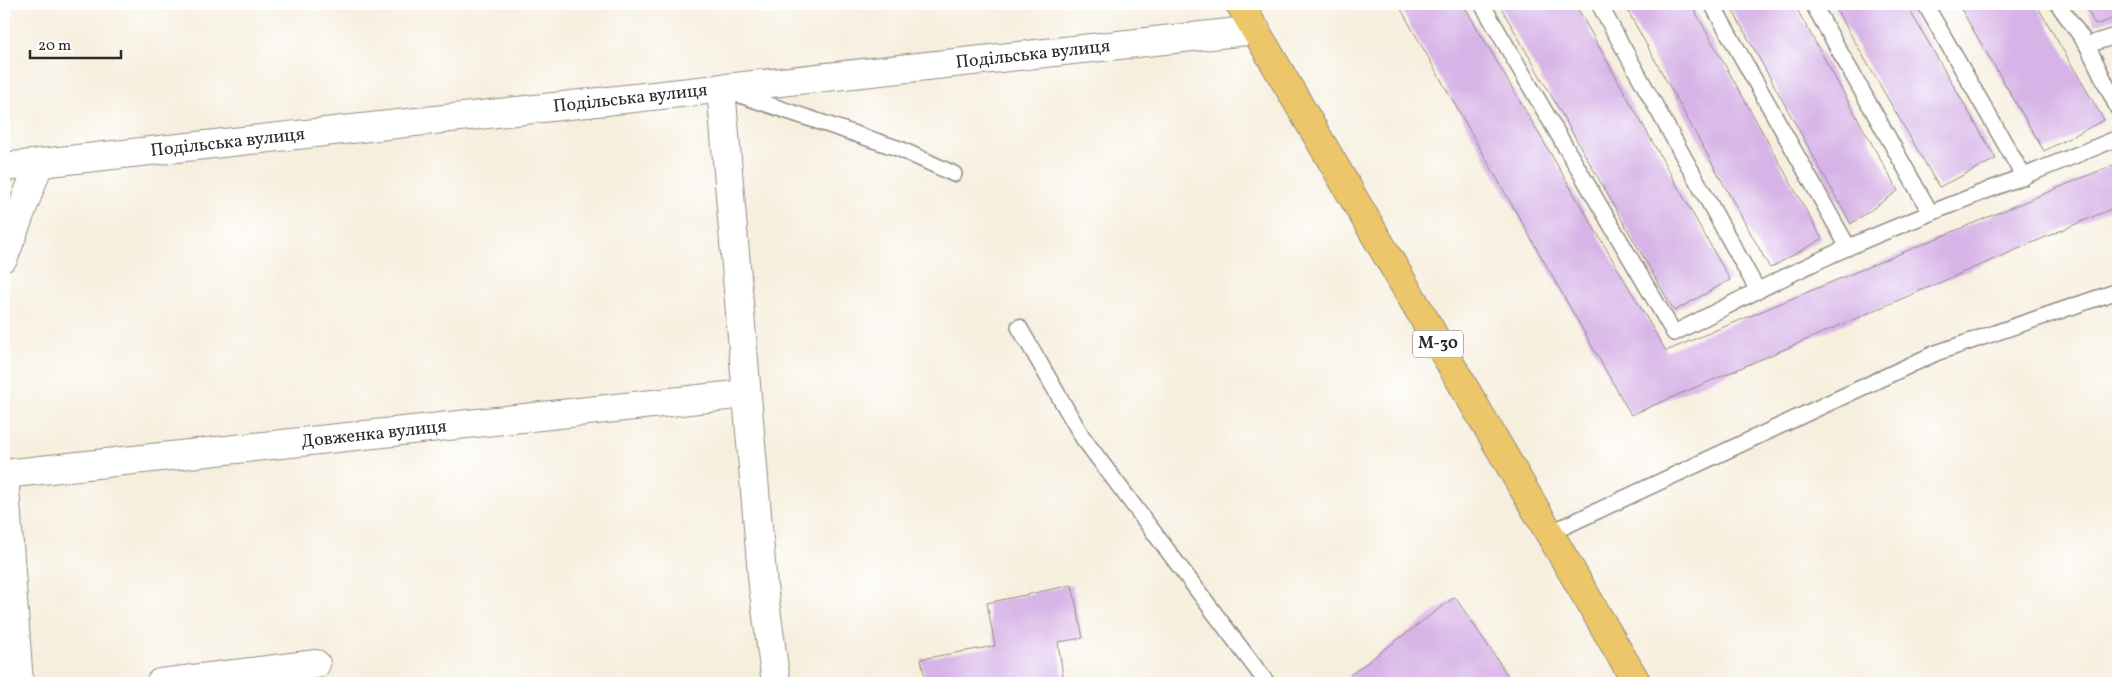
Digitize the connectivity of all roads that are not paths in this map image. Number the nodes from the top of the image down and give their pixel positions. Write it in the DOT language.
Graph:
graph roads {
  1 [pos="1240,4"];
  2 [pos="1482,4"];
  3 [pos="1598,4"];
  4 [pos="1712,4"];
  5 [pos="1813,4"];
  6 [pos="1925,4"];
  7 [pos="2058,4"];
  8 [pos="1256,30"];
  9 [pos="2118,35"];
  10 [pos="2087,46"];
  11 [pos="721,88"];
  12 [pos="2118,110"];
  13 [pos="2118,138"];
  14 [pos="39,164"];
  15 [pos="4,167"];
  16 [pos="954,174"];
  17 [pos="2024,177"];
  18 [pos="1930,212"];
  19 [pos="1848,247"];
  20 [pos="4,257"];
  21 [pos="1758,291"];
  22 [pos="2118,291"];
  23 [pos="1019,327"];
  24 [pos="745,394"];
  25 [pos="4,474"];
  26 [pos="1550,533"];
  27 [pos="316,664"];
  28 [pos="19,683"];
  29 [pos="160,683"];
  30 [pos="776,683"];
  31 [pos="1267,683"];
  32 [pos="1637,683"];
  1 -- 8 [label="highway, М-30"];
  2 -- 21 [label="lane"];
  3 -- 21 [label="lane"];
  4 -- 19 [label="lane"];
  5 -- 18 [label="lane"];
  6 -- 17 [label="lane"];
  7 -- 10 [label="lane"];
  8 -- 11 [label="street, Подільська вулиця"];
  8 -- 26 [label="highway, М-30"];
  9 -- 10 [label="lane"];
  10 -- 12 [label="lane"];
  11 -- 14 [label="street, Подільська вулиця"];
  11 -- 16 [label="lane"];
  11 -- 24 [label="street"];
  13 -- 17 [label="lane"];
  14 -- 15 [label="street, Подільська вулиця"];
  14 -- 20 [label="street"];
  17 -- 18 [label="lane"];
  18 -- 19 [label="lane"];
  19 -- 21 [label="lane"];
  22 -- 26 [label="lane"];
  23 -- 31 [label="lane"];
  24 -- 25 [label="street, Довженка вулиця"];
  24 -- 30 [label="street"];
  25 -- 28 [label="street"];
  26 -- 32 [label="highway, М-30"];
  27 -- 29 [label="street"];
}
